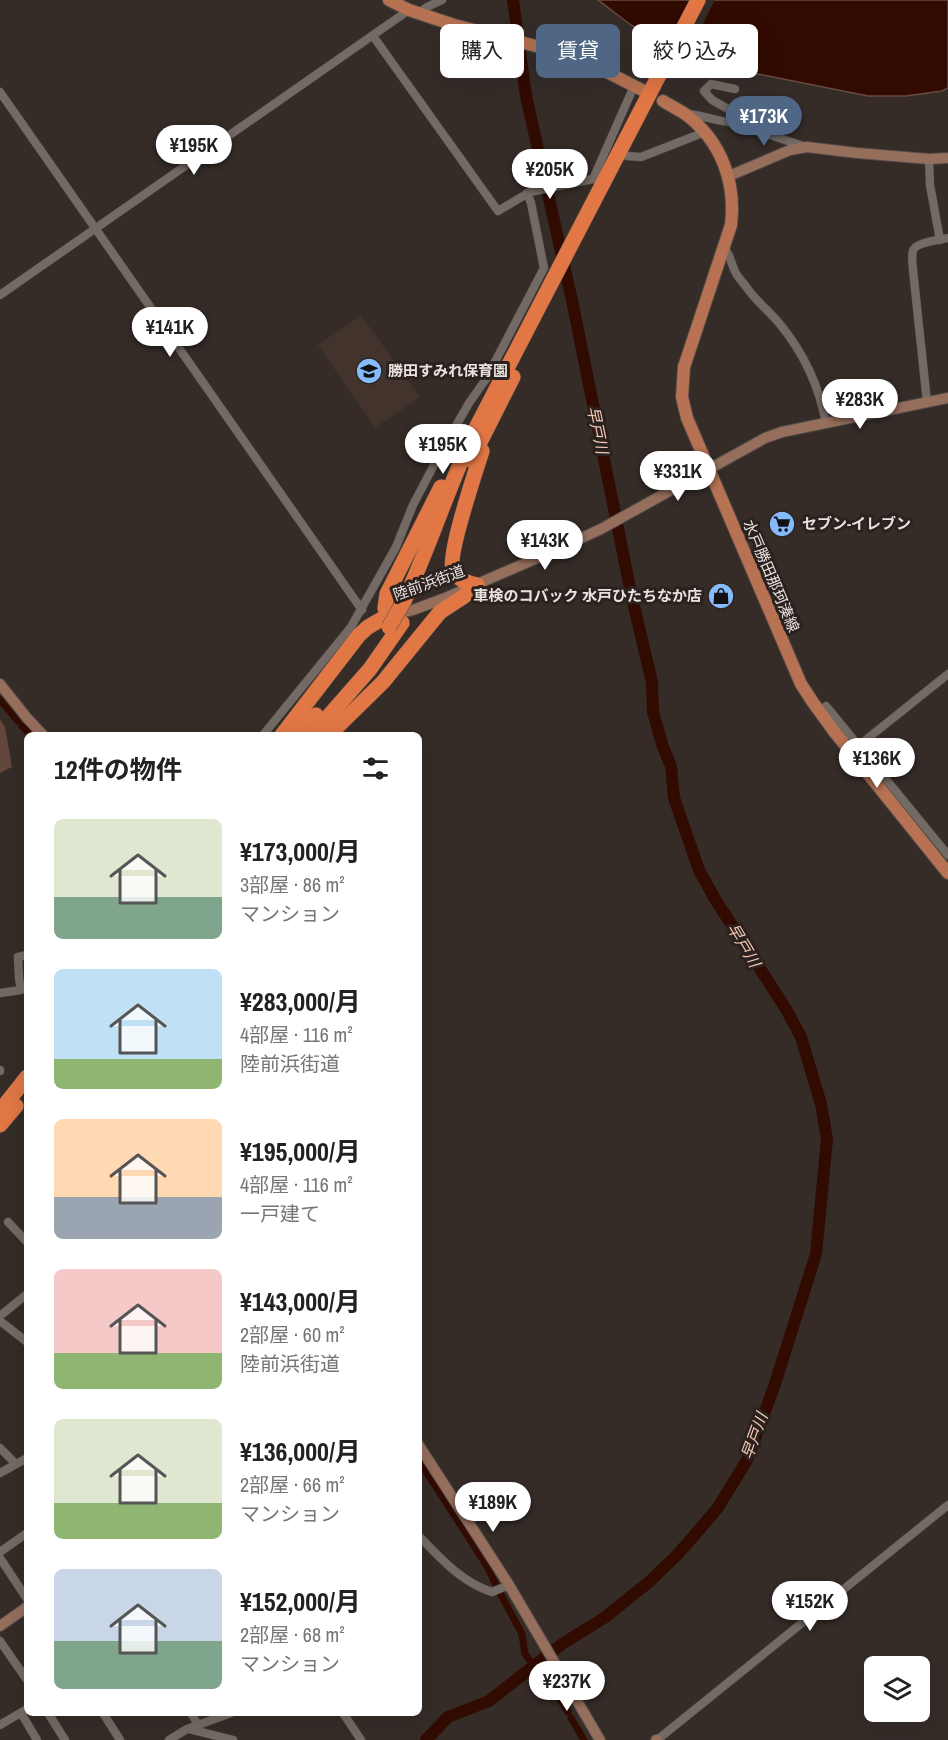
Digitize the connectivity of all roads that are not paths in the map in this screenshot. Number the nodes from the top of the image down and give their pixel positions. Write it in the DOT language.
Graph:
graph roads {
  1 [pos="389,0"];
  2 [pos="442,0"];
  3 [pos="698,0"];
  4 [pos="708,0"];
  5 [pos="414,11"];
  6 [pos="373,36"];
  7 [pos="661,80"];
  8 [pos="638,88"];
  9 [pos="735,89"];
  10 [pos="0,92"];
  11 [pos="663,101"];
  12 [pos="686,114"];
  13 [pos="740,120"];
  14 [pos="705,132"];
  15 [pos="807,147"];
  16 [pos="627,156"];
  17 [pos="948,158"];
  18 [pos="929,159"];
  19 [pos="729,176"];
  20 [pos="599,178"];
  21 [pos="528,192"];
  22 [pos="96,229"];
  23 [pos="944,239"];
  24 [pos="724,248"];
  25 [pos="551,293"];
  26 [pos="0,295"];
  27 [pos="948,398"];
  28 [pos="927,402"];
  29 [pos="493,405"];
  30 [pos="826,423"];
  31 [pos="709,469"];
  32 [pos="477,585"];
  33 [pos="370,595"];
  34 [pos="362,610"];
  35 [pos="391,617"];
  36 [pos="355,631"];
  37 [pos="948,674"];
  38 [pos="0,684"];
  39 [pos="826,706"];
  40 [pos="40,732"];
  41 [pos="266,732"];
  42 [pos="284,732"];
  43 [pos="301,732"];
  44 [pos="315,732"];
  45 [pos="332,732"];
  46 [pos="855,749"];
  47 [pos="948,855"];
  48 [pos="948,873"];
  49 [pos="24,956"];
  50 [pos="0,993"];
  51 [pos="24,1081"];
  52 [pos="24,1095"];
  53 [pos="0,1111"];
  54 [pos="0,1125"];
  55 [pos="8,1222"];
  56 [pos="24,1239"];
  57 [pos="24,1297"];
  58 [pos="0,1319"];
  59 [pos="24,1339"];
  60 [pos="0,1448"];
  61 [pos="422,1449"];
  62 [pos="24,1460"];
  63 [pos="16,1464"];
  64 [pos="0,1473"];
  65 [pos="948,1505"];
  66 [pos="24,1535"];
  67 [pos="422,1539"];
  68 [pos="0,1552"];
  69 [pos="0,1558"];
  70 [pos="509,1584"];
  71 [pos="24,1594"];
  72 [pos="24,1609"];
  73 [pos="0,1626"];
  74 [pos="0,1641"];
  75 [pos="24,1673"];
  76 [pos="24,1711"];
  77 [pos="26,1716"];
  78 [pos="50,1716"];
  79 [pos="105,1716"];
  80 [pos="193,1716"];
  81 [pos="223,1716"];
  82 [pos="345,1716"];
  83 [pos="0,1725"];
  84 [pos="198,1725"];
  85 [pos="187,1729"];
  86 [pos="37,1740"];
  87 [pos="65,1740"];
  88 [pos="120,1740"];
  89 [pos="169,1740"];
  90 [pos="232,1740"];
  91 [pos="361,1740"];
  92 [pos="600,1740"];
  93 [pos="657,1740"];
  1 -- 5 [label="main road"];
  2 -- 5 [label="street"];
  3 -- 7 [label="highway"];
  4 -- 7 [label="highway"];
  5 -- 6 [label="street"];
  5 -- 8 [label="main road"];
  6 -- 21 [label="street"];
  6 -- 22 [label="street"];
  7 -- 16 [label="highway"];
  7 -- 20 [label="highway"];
  8 -- 20 [label="street"];
  9 -- 13 [label="street"];
  10 -- 22 [label="street"];
  11 -- 12 [label="main road, 水戸勝田那珂湊線"];
  12 -- 13 [label="street"];
  12 -- 14 [label="main road, 水戸勝田那珂湊線"];
  13 -- 15 [label="street"];
  14 -- 16 [label="street"];
  14 -- 19 [label="main road, 水戸勝田那珂湊線"];
  15 -- 18 [label="street"];
  15 -- 19 [label="street"];
  16 -- 25 [label="highway"];
  17 -- 18 [label="street"];
  18 -- 23 [label="street"];
  19 -- 24 [label="main road, 水戸勝田那珂湊線"];
  20 -- 21 [label="street"];
  20 -- 25 [label="highway"];
  21 -- 33 [label="street"];
  22 -- 26 [label="street"];
  22 -- 34 [label="street"];
  23 -- 28 [label="street"];
  24 -- 30 [label="street"];
  24 -- 31 [label="main road, 水戸勝田那珂湊線"];
  25 -- 29 [label="highway"];
  27 -- 28 [label="street, 陸前浜街道"];
  28 -- 30 [label="street, 陸前浜街道"];
  29 -- 32 [label="highway"];
  29 -- 35 [label="highway, bridge"];
  29 -- 35 [label="highway"];
  30 -- 31 [label="street, 陸前浜街道"];
  31 -- 32 [label="street, 陸前浜街道"];
  31 -- 46 [label="main road, 水戸勝田那珂湊線"];
  32 -- 35 [label="street, 陸前浜街道"];
  32 -- 45 [label="highway"];
  33 -- 34 [label="street"];
  33 -- 35 [label="street"];
  34 -- 36 [label="street"];
  35 -- 36 [label="highway"];
  35 -- 43 [label="highway"];
  35 -- 44 [label="highway"];
  36 -- 41 [label="street"];
  36 -- 42 [label="highway"];
  37 -- 46 [label="street"];
  38 -- 40 [label="street"];
  39 -- 46 [label="street"];
  46 -- 47 [label="street"];
  46 -- 48 [label="main road, 水戸勝田那珂湊線"];
  49 -- 50 [label="street"];
  51 -- 53 [label="highway"];
  52 -- 54 [label="highway"];
  55 -- 56 [label="street"];
  57 -- 58 [label="street"];
  58 -- 59 [label="street"];
  60 -- 63 [label="street"];
  61 -- 70 [label="street"];
  62 -- 63 [label="street"];
  63 -- 64 [label="street"];
  65 -- 93 [label="street"];
  66 -- 68 [label="street"];
  67 -- 70 [label="street"];
  69 -- 71 [label="street"];
  70 -- 92 [label="street"];
  72 -- 73 [label="street"];
  74 -- 75 [label="street"];
  76 -- 83 [label="street"];
  77 -- 86 [label="street"];
  78 -- 87 [label="street"];
  79 -- 88 [label="street"];
  80 -- 84 [label="street"];
  81 -- 84 [label="street"];
  82 -- 91 [label="street"];
  84 -- 85 [label="street"];
  85 -- 89 [label="street"];
  85 -- 90 [label="street"];
}
